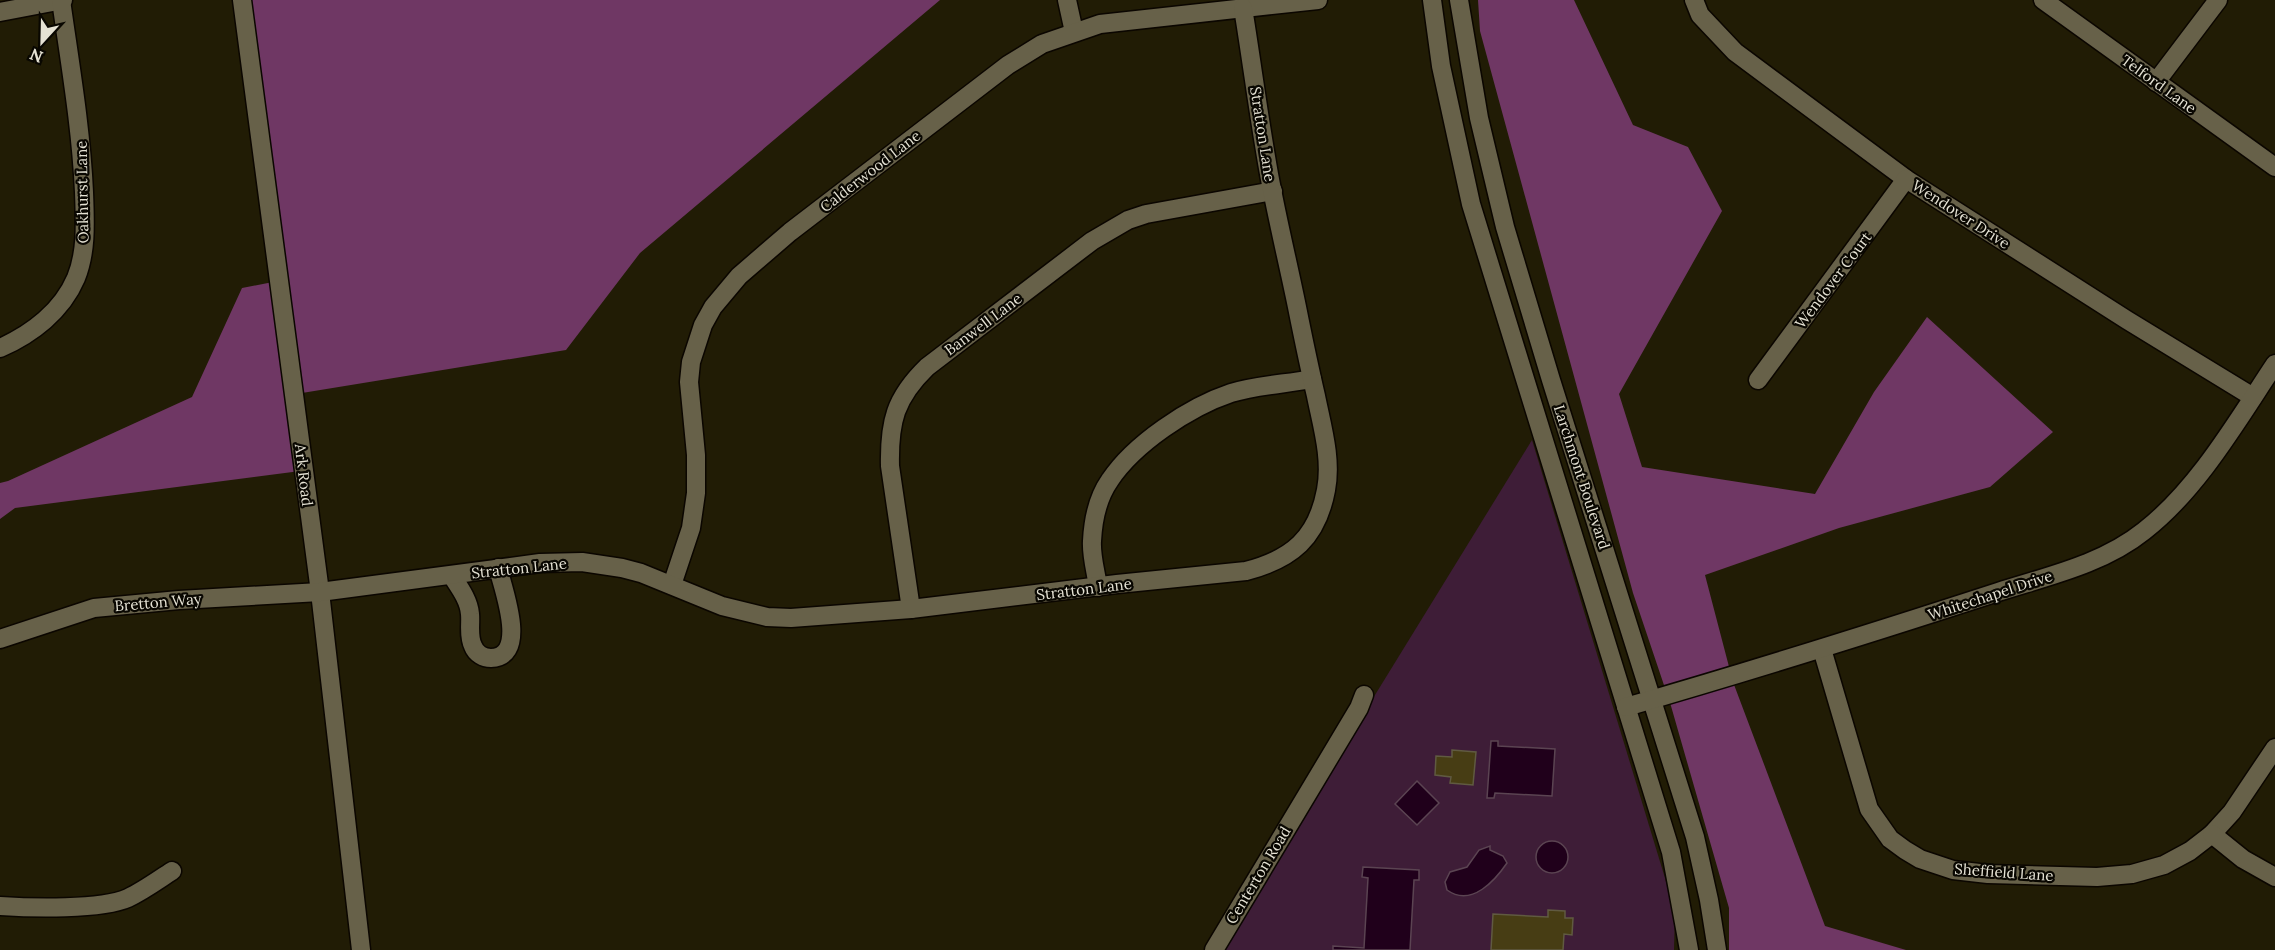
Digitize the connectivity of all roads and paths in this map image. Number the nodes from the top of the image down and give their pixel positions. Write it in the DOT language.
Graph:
graph roads {
  1 [pos="62,0"];
  2 [pos="242,0"];
  3 [pos="1067,0"];
  4 [pos="1318,0"];
  5 [pos="1432,0"];
  6 [pos="1459,0"];
  7 [pos="1694,0"];
  8 [pos="2043,0"];
  9 [pos="2218,0"];
  10 [pos="1243,8"];
  11 [pos="0,12"];
  12 [pos="1074,32"];
  13 [pos="2156,82"];
  14 [pos="2275,168"];
  15 [pos="1906,179"];
  16 [pos="1273,191"];
  17 [pos="0,348"];
  18 [pos="2275,364"];
  19 [pos="1312,379"];
  20 [pos="1758,380"];
  21 [pos="2253,397"];
  22 [pos="498,568"];
  23 [pos="452,576"];
  24 [pos="672,585"];
  25 [pos="1098,587"];
  26 [pos="320,592"];
  27 [pos="911,609"];
  28 [pos="0,639"];
  29 [pos="1822,649"];
  30 [pos="1365,695"];
  31 [pos="1652,699"];
  32 [pos="1626,707"];
  33 [pos="2275,748"];
  34 [pos="2212,834"];
  35 [pos="172,871"];
  36 [pos="2275,877"];
  37 [pos="0,906"];
  38 [pos="361,950"];
  39 [pos="1214,950"];
  40 [pos="1689,950"];
  41 [pos="1717,950"];
  1 -- 11 [label="street, Oakhurst Lane"];
  1 -- 17 [label="street, Oakhurst Lane"];
  2 -- 26 [label="street, Ark Road"];
  3 -- 12 [label="street"];
  4 -- 10 [label="street, Calderwood Lane"];
  5 -- 32 [label="street, Larchmont Boulevard"];
  6 -- 31 [label="street, Larchmont Boulevard"];
  7 -- 15 [label="street, Wendover Drive"];
  8 -- 13 [label="street, Telford Lane"];
  9 -- 13 [label="street"];
  10 -- 12 [label="street, Calderwood Lane"];
  10 -- 16 [label="street, Stratton Lane"];
  12 -- 24 [label="street, Calderwood Lane"];
  13 -- 14 [label="street, Telford Lane"];
  15 -- 20 [label="street, Wendover Court"];
  15 -- 21 [label="street, Wendover Drive"];
  16 -- 19 [label="street, Stratton Lane"];
  16 -- 27 [label="street, Banwell Lane"];
  18 -- 21 [label="street, Whitechapel Drive"];
  19 -- 25 [label="street"];
  19 -- 25 [label="street, Stratton Lane"];
  21 -- 29 [label="street, Whitechapel Drive"];
  22 -- 23 [label="street, Stratton Lane"];
  22 -- 23 [label="street"];
  22 -- 24 [label="street, Stratton Lane"];
  23 -- 26 [label="street, Stratton Lane"];
  24 -- 27 [label="street, Stratton Lane"];
  25 -- 27 [label="street, Stratton Lane"];
  26 -- 28 [label="street, Bretton Way"];
  26 -- 38 [label="street, Ark Road"];
  29 -- 31 [label="street, Whitechapel Drive"];
  29 -- 34 [label="street, Sheffield Lane"];
  30 -- 39 [label="street, Centerton Road"];
  31 -- 32 [label="street, Whitechapel Drive"];
  31 -- 41 [label="street, Larchmont Boulevard"];
  32 -- 40 [label="street, Larchmont Boulevard"];
  33 -- 34 [label="street, Sheffield Lane"];
  34 -- 36 [label="street"];
  35 -- 37 [label="street"];
}
